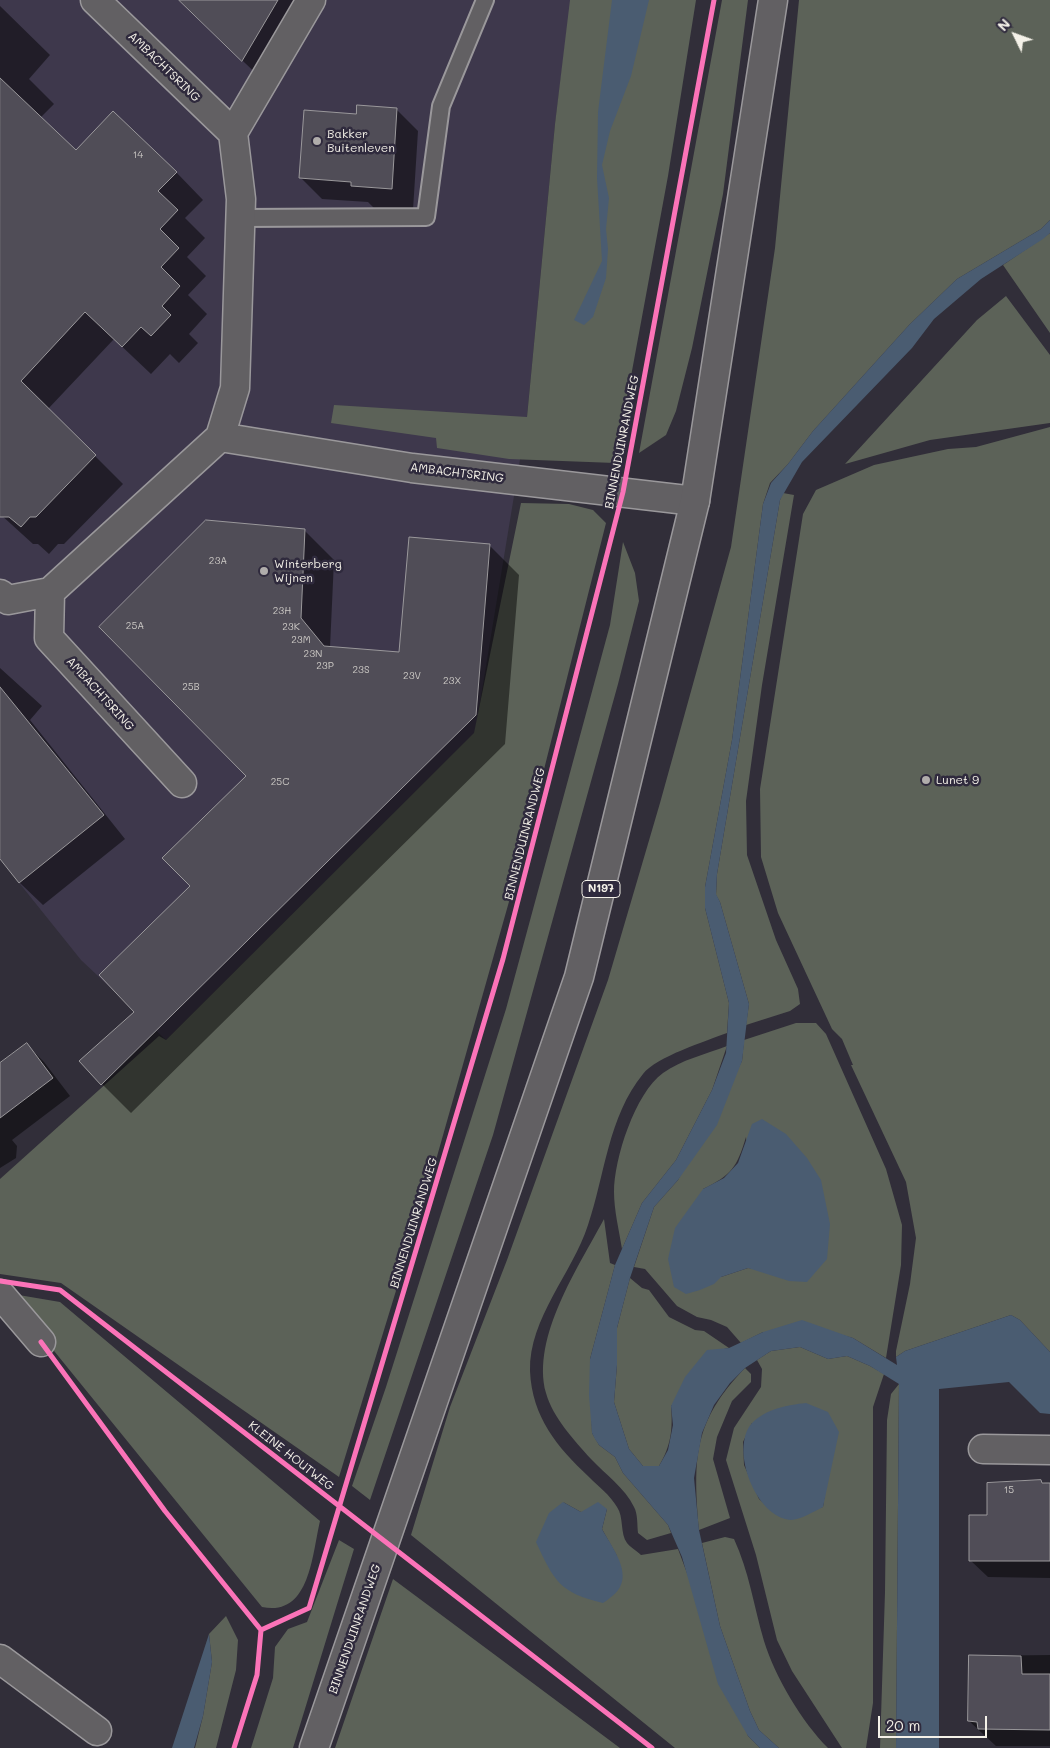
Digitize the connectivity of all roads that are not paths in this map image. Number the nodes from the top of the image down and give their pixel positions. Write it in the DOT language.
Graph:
graph roads {
  1 [pos="95,0"];
  2 [pos="311,0"];
  3 [pos="485,0"];
  4 [pos="773,0"];
  5 [pos="232,133"];
  6 [pos="241,218"];
  7 [pos="220,437"];
  8 [pos="696,501"];
  9 [pos="50,592"];
  10 [pos="0,594"];
  11 [pos="182,783"];
  12 [pos="0,1294"];
  13 [pos="41,1342"];
  14 [pos="983,1449"];
  15 [pos="1050,1450"];
  16 [pos="0,1659"];
  17 [pos="97,1731"];
  18 [pos="314,1748"];
  1 -- 5 [label="street, AMBACHTSRING"];
  2 -- 5 [label="street"];
  3 -- 6 [label="lane"];
  4 -- 8 [label="street, BINNENDUINRANDWEG / N197"];
  5 -- 6 [label="street"];
  6 -- 7 [label="street"];
  7 -- 8 [label="street, AMBACHTSRING"];
  7 -- 9 [label="street"];
  8 -- 18 [label="street, BINNENDUINRANDWEG / N197"];
  9 -- 10 [label="street"];
  9 -- 11 [label="street, AMBACHTSRING"];
  12 -- 13 [label="street"];
  14 -- 15 [label="street"];
  16 -- 17 [label="street"];
}
